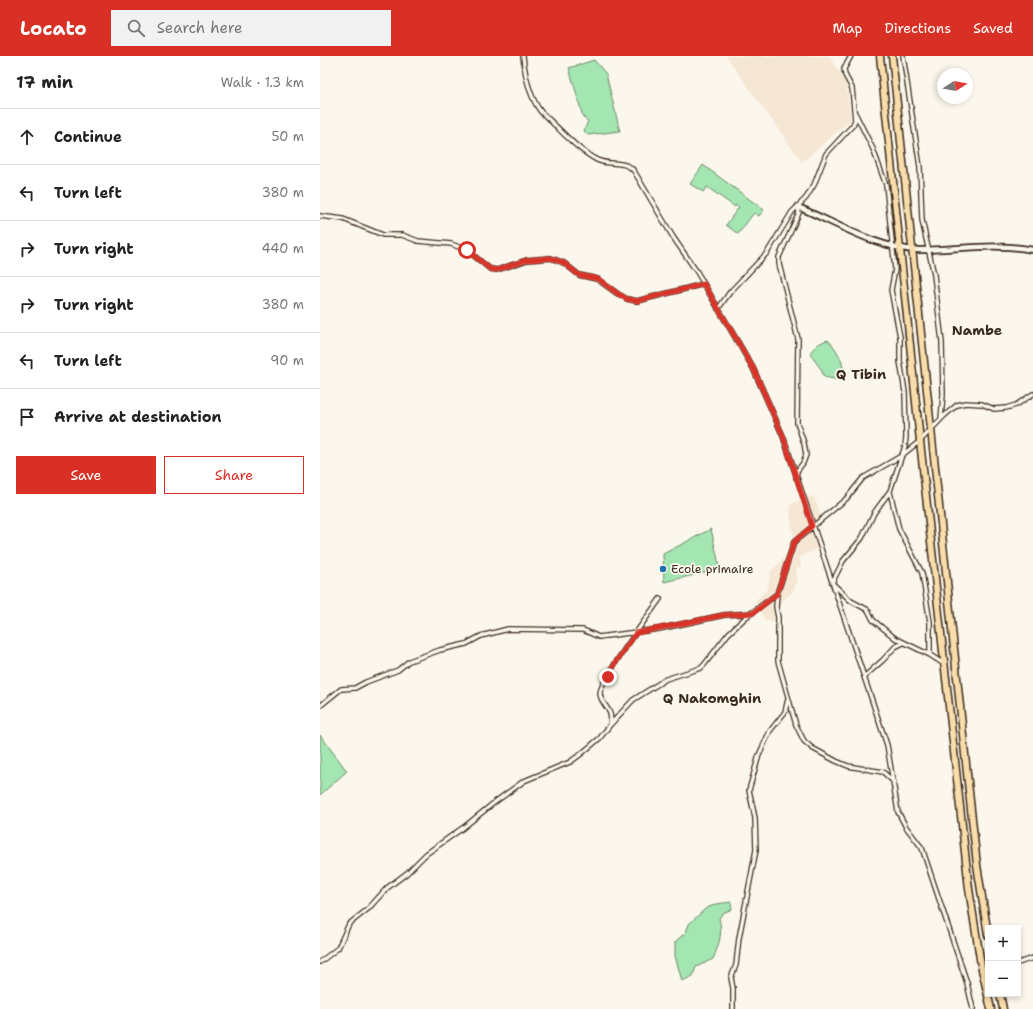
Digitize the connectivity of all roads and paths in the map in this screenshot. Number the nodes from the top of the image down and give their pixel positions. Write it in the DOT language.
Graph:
graph roads {
  1 [pos="522,56"];
  2 [pos="851,56"];
  3 [pos="880,56"];
  4 [pos="892,56"];
  5 [pos="903,56"];
  6 [pos="855,113"];
  7 [pos="798,206"];
  8 [pos="320,216"];
  9 [pos="896,246"];
  10 [pos="912,249"];
  11 [pos="927,249"];
  12 [pos="1033,250"];
  13 [pos="704,284"];
  14 [pos="718,309"];
  15 [pos="1033,394"];
  16 [pos="941,419"];
  17 [pos="931,430"];
  18 [pos="920,441"];
  19 [pos="902,456"];
  20 [pos="796,479"];
  21 [pos="890,490"];
  22 [pos="812,526"];
  23 [pos="832,583"];
  24 [pos="777,594"];
  25 [pos="660,599"];
  26 [pos="753,613"];
  27 [pos="636,633"];
  28 [pos="903,643"];
  29 [pos="930,655"];
  30 [pos="945,664"];
  31 [pos="865,676"];
  32 [pos="788,699"];
  33 [pos="320,706"];
  34 [pos="610,725"];
  35 [pos="894,782"];
  36 [pos="986,925"];
  37 [pos="1033,958"];
  38 [pos="320,962"];
  39 [pos="1021,962"];
  40 [pos="1001,997"];
  41 [pos="733,1009"];
  42 [pos="973,1009"];
  43 [pos="991,1009"];
  44 [pos="1003,1009"];
  1 -- 13 [label="street"];
  2 -- 6 [label="street"];
  3 -- 9 [label="highway"];
  4 -- 10 [label="highway"];
  5 -- 11 [label="street"];
  6 -- 7 [label="street"];
  6 -- 9 [label="street"];
  7 -- 9 [label="street"];
  7 -- 14 [label="street"];
  7 -- 20 [label="street"];
  8 -- 13 [label="street"];
  9 -- 10 [label="street"];
  9 -- 18 [label="highway"];
  9 -- 19 [label="street"];
  10 -- 11 [label="street"];
  10 -- 17 [label="highway"];
  11 -- 12 [label="street"];
  11 -- 16 [label="street"];
  13 -- 14 [label="street"];
  14 -- 20 [label="street"];
  15 -- 16 [label="street"];
  16 -- 17 [label="street"];
  17 -- 18 [label="street"];
  17 -- 36 [label="highway"];
  18 -- 19 [label="street"];
  18 -- 30 [label="highway"];
  19 -- 21 [label="street"];
  19 -- 22 [label="street"];
  20 -- 22 [label="street"];
  21 -- 23 [label="street"];
  21 -- 29 [label="street"];
  22 -- 23 [label="street"];
  22 -- 24 [label="street"];
  23 -- 28 [label="street"];
  23 -- 31 [label="street"];
  24 -- 26 [label="street"];
  24 -- 32 [label="street"];
  25 -- 27 [label="street"];
  26 -- 27 [label="street"];
  26 -- 34 [label="street"];
  27 -- 33 [label="street"];
  27 -- 34 [label="street"];
  28 -- 29 [label="street"];
  28 -- 31 [label="street"];
  29 -- 30 [label="street"];
  30 -- 43 [label="highway"];
  31 -- 35 [label="street"];
  32 -- 35 [label="street"];
  32 -- 41 [label="street"];
  34 -- 38 [label="street"];
  35 -- 42 [label="street"];
  37 -- 39 [label="street"];
  40 -- 44 [label="highway"];
}
